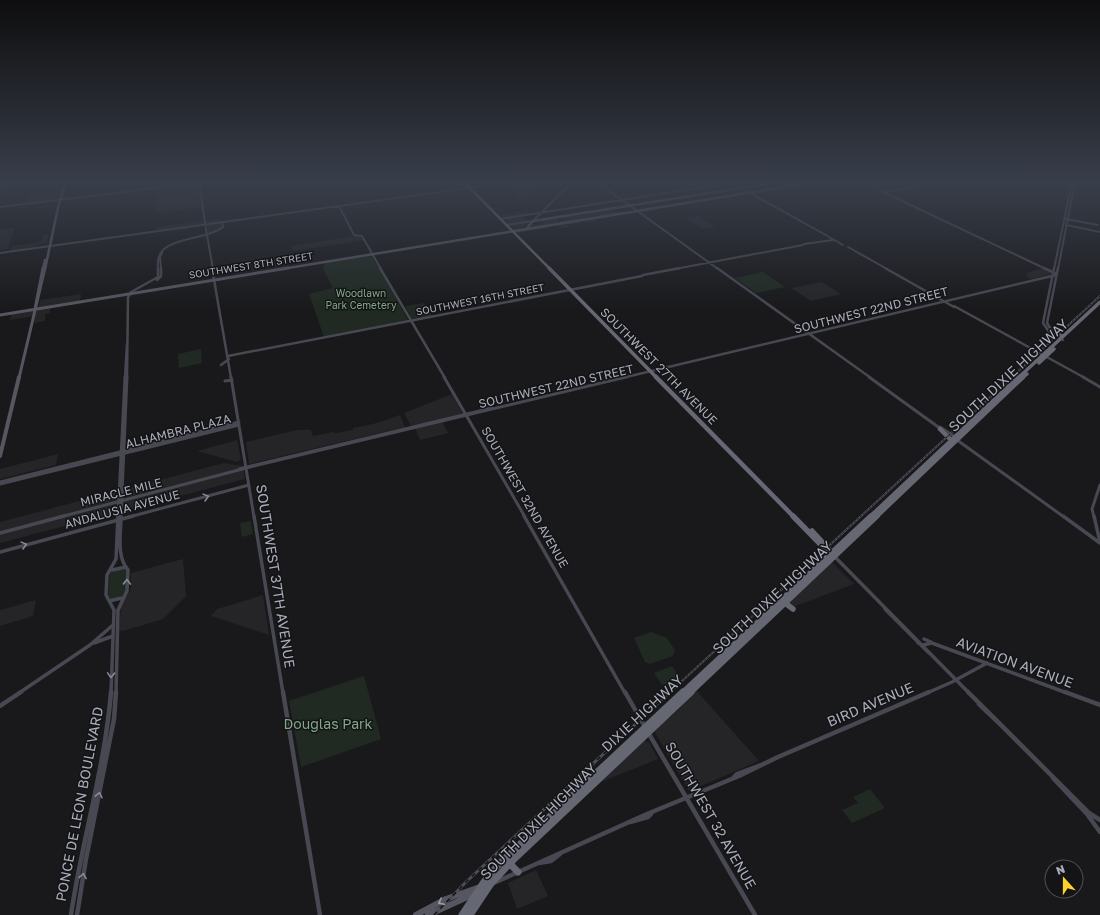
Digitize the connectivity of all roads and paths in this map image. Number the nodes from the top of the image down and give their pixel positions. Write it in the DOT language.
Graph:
graph roads {
  1 [pos="54,225"];
  2 [pos="205,225"];
  3 [pos="209,225"];
  4 [pos="219,225"];
  5 [pos="224,225"];
  6 [pos="350,225"];
  7 [pos="507,225"];
  8 [pos="529,225"];
  9 [pos="547,225"];
  10 [pos="657,225"];
  11 [pos="806,225"];
  12 [pos="954,225"];
  13 [pos="1063,225"];
  14 [pos="1067,225"];
  15 [pos="222,228"];
  16 [pos="525,228"];
  17 [pos="172,229"];
  18 [pos="167,230"];
  19 [pos="155,231"];
  20 [pos="513,231"];
  21 [pos="1099,231"];
  22 [pos="151,233"];
  23 [pos="207,236"];
  24 [pos="833,240"];
  25 [pos="49,246"];
  26 [pos="0,253"];
  27 [pos="373,254"];
  28 [pos="709,262"];
  29 [pos="1055,264"];
  30 [pos="1059,266"];
  31 [pos="1054,274"];
  32 [pos="158,278"];
  33 [pos="215,279"];
  34 [pos="1030,281"];
  35 [pos="571,290"];
  36 [pos="138,291"];
  37 [pos="131,293"];
  38 [pos="1052,295"];
  39 [pos="1056,296"];
  40 [pos="1043,300"];
  41 [pos="944,301"];
  42 [pos="1048,302"];
  43 [pos="1100,302"];
  44 [pos="1100,305"];
  45 [pos="35,309"];
  46 [pos="1042,309"];
  47 [pos="1046,312"];
  48 [pos="1042,313"];
  49 [pos="0,314"];
  50 [pos="410,321"];
  51 [pos="809,333"];
  52 [pos="1058,337"];
  53 [pos="1044,356"];
  54 [pos="229,358"];
  55 [pos="849,362"];
  56 [pos="221,364"];
  57 [pos="652,371"];
  58 [pos="232,380"];
  59 [pos="225,382"];
  60 [pos="1100,386"];
  61 [pos="466,415"];
  62 [pos="239,423"];
  63 [pos="940,429"];
  64 [pos="204,432"];
  65 [pos="169,439"];
  66 [pos="955,439"];
  67 [pos="166,443"];
  68 [pos="122,452"];
  69 [pos="0,456"];
  70 [pos="246,467"];
  71 [pos="0,483"];
  72 [pos="249,485"];
  73 [pos="1100,485"];
  74 [pos="900,493"];
  75 [pos="120,501"];
  76 [pos="787,508"];
  77 [pos="119,520"];
  78 [pos="0,532"];
  79 [pos="853,536"];
  80 [pos="1092,537"];
  81 [pos="1098,537"];
  82 [pos="1100,543"];
  83 [pos="826,545"];
  84 [pos="840,546"];
  85 [pos="0,552"];
  86 [pos="832,555"];
  87 [pos="126,567"];
  88 [pos="110,571"];
  89 [pos="125,596"];
  90 [pos="876,598"];
  91 [pos="109,601"];
  92 [pos="785,603"];
  93 [pos="793,609"];
  94 [pos="113,625"];
  95 [pos="113,636"];
  96 [pos="924,639"];
  97 [pos="932,643"];
  98 [pos="918,644"];
  99 [pos="90,645"];
  100 [pos="923,645"];
  101 [pos="929,653"];
  102 [pos="987,663"];
  103 [pos="956,679"];
  104 [pos="1100,705"];
  105 [pos="0,706"];
  106 [pos="647,730"];
  107 [pos="686,798"];
  108 [pos="1097,819"];
  109 [pos="1100,832"];
  110 [pos="511,862"];
  111 [pos="518,872"];
  112 [pos="490,885"];
  113 [pos="478,890"];
  114 [pos="71,915"];
  115 [pos="77,915"];
  116 [pos="320,915"];
  117 [pos="416,915"];
  118 [pos="428,915"];
  119 [pos="462,915"];
  120 [pos="470,915"];
  121 [pos="755,915"];
  1 -- 25 [label="main road"];
  2 -- 3 [label="main road"];
  2 -- 17 [label="main road"];
  2 -- 18 [label="main road"];
  2 -- 23 [label="main road, SOUTHWEST 37TH AVENUE"];
  4 -- 15 [label="main road"];
  5 -- 15 [label="main road"];
  6 -- 27 [label="main road, SOUTHWEST 32ND AVENUE"];
  7 -- 20 [label="highway, SOUTHWEST 27TH AVENUE"];
  8 -- 16 [label="main road"];
  9 -- 16 [label="main road, SOUTHWEST 8TH STREET"];
  10 -- 28 [label="main road"];
  11 -- 24 [label="main road"];
  12 -- 31 [label="main road"];
  13 -- 14 [label="main road"];
  13 -- 29 [label="main road"];
  14 -- 21 [label="main road"];
  14 -- 30 [label="main road"];
  15 -- 23 [label="main road"];
  16 -- 20 [label="main road, SOUTHWEST 8TH STREET"];
  17 -- 18 [label="main road"];
  17 -- 19 [label="main road"];
  18 -- 22 [label="main road"];
  19 -- 22 [label="main road"];
  19 -- 25 [label="main road"];
  20 -- 27 [label="main road, SOUTHWEST 8TH STREET"];
  20 -- 35 [label="highway, SOUTHWEST 27TH AVENUE"];
  22 -- 25 [label="main road"];
  23 -- 32 [label="main road"];
  23 -- 33 [label="main road, SOUTHWEST 37TH AVENUE"];
  24 -- 28 [label="main road, SOUTHWEST 16TH STREET"];
  24 -- 41 [label="main road"];
  25 -- 26 [label="main road"];
  25 -- 45 [label="main road"];
  27 -- 33 [label="main road, SOUTHWEST 8TH STREET"];
  27 -- 50 [label="main road, SOUTHWEST 32ND AVENUE"];
  28 -- 35 [label="main road, SOUTHWEST 16TH STREET"];
  28 -- 51 [label="main road"];
  29 -- 30 [label="main road"];
  29 -- 31 [label="main road"];
  30 -- 31 [label="main road"];
  31 -- 34 [label="main road, SOUTHWEST 22ND STREET"];
  31 -- 34 [label="main road, SOUTHWEST 22ND STREET"];
  31 -- 38 [label="main road"];
  31 -- 42 [label="main road"];
  32 -- 36 [label="main road"];
  32 -- 37 [label="main road"];
  33 -- 36 [label="main road, SOUTHWEST 8TH STREET"];
  33 -- 54 [label="main road, SOUTHWEST 37TH AVENUE"];
  34 -- 41 [label="main road, SOUTHWEST 22ND STREET"];
  35 -- 50 [label="main road, SOUTHWEST 16TH STREET"];
  35 -- 57 [label="highway, SOUTHWEST 27TH AVENUE"];
  36 -- 37 [label="main road, SOUTHWEST 8TH STREET"];
  37 -- 45 [label="main road, SOUTHWEST 8TH STREET"];
  37 -- 68 [label="main road, PONCE DE LEON BOULEVARD"];
  38 -- 39 [label="main road"];
  38 -- 47 [label="main road"];
  40 -- 42 [label="main road"];
  41 -- 51 [label="main road, SOUTHWEST 22ND STREET"];
  41 -- 53 [label="main road"];
  42 -- 47 [label="main road"];
  43 -- 52 [label="highway, SOUTH DIXIE HIGHWAY"];
  44 -- 52 [label="highway, SOUTH DIXIE HIGHWAY"];
  45 -- 49 [label="main road, SOUTHWEST 8TH STREET"];
  45 -- 69 [label="main road"];
  46 -- 47 [label="main road"];
  47 -- 48 [label="main road"];
  47 -- 52 [label="main road"];
  47 -- 52 [label="main road"];
  50 -- 54 [label="main road, SOUTHWEST 16TH STREET"];
  50 -- 61 [label="main road, SOUTHWEST 32ND AVENUE"];
  51 -- 55 [label="main road"];
  51 -- 57 [label="main road, SOUTHWEST 22ND STREET"];
  52 -- 53 [label="highway, SOUTH DIXIE HIGHWAY"];
  53 -- 60 [label="main road"];
  53 -- 66 [label="highway, SOUTH DIXIE HIGHWAY"];
  54 -- 56 [label="main road"];
  54 -- 58 [label="main road, SOUTHWEST 37TH AVENUE"];
  55 -- 63 [label="main road"];
  55 -- 66 [label="main road"];
  57 -- 61 [label="main road, SOUTHWEST 22ND STREET"];
  57 -- 76 [label="highway, SOUTHWEST 27TH AVENUE"];
  58 -- 59 [label="main road"];
  58 -- 62 [label="main road, SOUTHWEST 37TH AVENUE"];
  61 -- 70 [label="main road, SOUTHWEST 22ND STREET"];
  61 -- 106 [label="main road, SOUTHWEST 32ND AVENUE"];
  62 -- 64 [label="main road, ALHAMBRA PLAZA"];
  62 -- 70 [label="main road, SOUTHWEST 37TH AVENUE"];
  63 -- 66 [label="highway"];
  64 -- 65 [label="main road, ALHAMBRA PLAZA"];
  64 -- 67 [label="main road, ALHAMBRA PLAZA"];
  65 -- 67 [label="main road"];
  65 -- 68 [label="main road, ALHAMBRA PLAZA"];
  66 -- 74 [label="highway, SOUTH DIXIE HIGHWAY"];
  66 -- 74 [label="highway, SOUTH DIXIE HIGHWAY"];
  66 -- 80 [label="main road"];
  67 -- 68 [label="main road, ALHAMBRA PLAZA"];
  68 -- 71 [label="main road"];
  68 -- 75 [label="main road, PONCE DE LEON BOULEVARD"];
  70 -- 72 [label="main road, SOUTHWEST 37TH AVENUE"];
  70 -- 75 [label="main road, MIRACLE MILE"];
  77 -- 72 [label="main road, ANDALUSIA AVENUE, one-way"];
  72 -- 116 [label="main road, SOUTHWEST 37TH AVENUE"];
  73 -- 81 [label="main road"];
  74 -- 79 [label="highway, SOUTH DIXIE HIGHWAY"];
  75 -- 77 [label="main road, PONCE DE LEON BOULEVARD"];
  75 -- 78 [label="main road, MIRACLE MILE"];
  76 -- 83 [label="highway, SOUTHWEST 27TH AVENUE"];
  76 -- 86 [label="highway, SOUTHWEST 27TH AVENUE"];
  85 -- 77 [label="main road, ANDALUSIA AVENUE, one-way"];
  77 -- 87 [label="main road, PONCE DE LEON BOULEVARD"];
  77 -- 88 [label="main road, PONCE DE LEON BOULEVARD"];
  79 -- 84 [label="highway, SOUTH DIXIE HIGHWAY"];
  79 -- 86 [label="highway, SOUTH DIXIE HIGHWAY"];
  80 -- 81 [label="main road"];
  80 -- 82 [label="main road"];
  81 -- 82 [label="main road"];
  83 -- 84 [label="highway"];
  83 -- 86 [label="highway, SOUTHWEST 27TH AVENUE"];
  84 -- 86 [label="highway, SOUTH DIXIE HIGHWAY"];
  86 -- 90 [label="main road, SOUTHWEST 27TH AVENUE"];
  86 -- 92 [label="highway, SOUTH DIXIE HIGHWAY"];
  86 -- 106 [label="highway, DIXIE HIGHWAY"];
  87 -- 88 [label="main road"];
  89 -- 87 [label="main road, PONCE DE LEON BOULEVARD, one-way"];
  88 -- 91 [label="main road, PONCE DE LEON BOULEVARD"];
  89 -- 91 [label="main road"];
  115 -- 89 [label="main road, PONCE DE LEON BOULEVARD, one-way"];
  90 -- 98 [label="main road, SOUTHWEST 27TH AVENUE"];
  90 -- 100 [label="main road, SOUTHWEST 27TH AVENUE"];
  91 -- 94 [label="main road, PONCE DE LEON BOULEVARD"];
  92 -- 93 [label="highway"];
  92 -- 106 [label="highway, SOUTH DIXIE HIGHWAY"];
  94 -- 95 [label="main road, PONCE DE LEON BOULEVARD"];
  94 -- 99 [label="main road"];
  95 -- 99 [label="main road"];
  95 -- 114 [label="main road, PONCE DE LEON BOULEVARD, one-way"];
  96 -- 97 [label="main road, AVIATION AVENUE"];
  97 -- 100 [label="main road"];
  97 -- 102 [label="main road, AVIATION AVENUE"];
  98 -- 100 [label="main road"];
  98 -- 101 [label="main road, SOUTHWEST 27TH AVENUE"];
  99 -- 105 [label="main road"];
  100 -- 101 [label="main road, SOUTHWEST 27TH AVENUE"];
  101 -- 103 [label="main road, SOUTHWEST 27TH AVENUE"];
  102 -- 103 [label="main road, BIRD AVENUE"];
  102 -- 104 [label="main road, AVIATION AVENUE"];
  103 -- 107 [label="main road, BIRD AVENUE"];
  103 -- 108 [label="main road, SOUTHWEST 27TH AVENUE"];
  106 -- 107 [label="main road, SOUTHWEST 32 AVENUE"];
  106 -- 110 [label="highway, SOUTH DIXIE HIGHWAY"];
  106 -- 113 [label="highway, DIXIE HIGHWAY"];
  107 -- 111 [label="main road, BIRD AVENUE"];
  107 -- 121 [label="main road, SOUTHWEST 32 AVENUE"];
  108 -- 109 [label="main road, SOUTHWEST 27TH AVENUE"];
  110 -- 111 [label="highway"];
  110 -- 112 [label="highway, SOUTH DIXIE HIGHWAY"];
  111 -- 112 [label="main road, BIRD AVENUE"];
  112 -- 113 [label="main road"];
  112 -- 120 [label="highway, SOUTH DIXIE HIGHWAY"];
  113 -- 117 [label="main road, one-way"];
  113 -- 118 [label="main road"];
  113 -- 119 [label="highway, SOUTH DIXIE HIGHWAY"];
}
